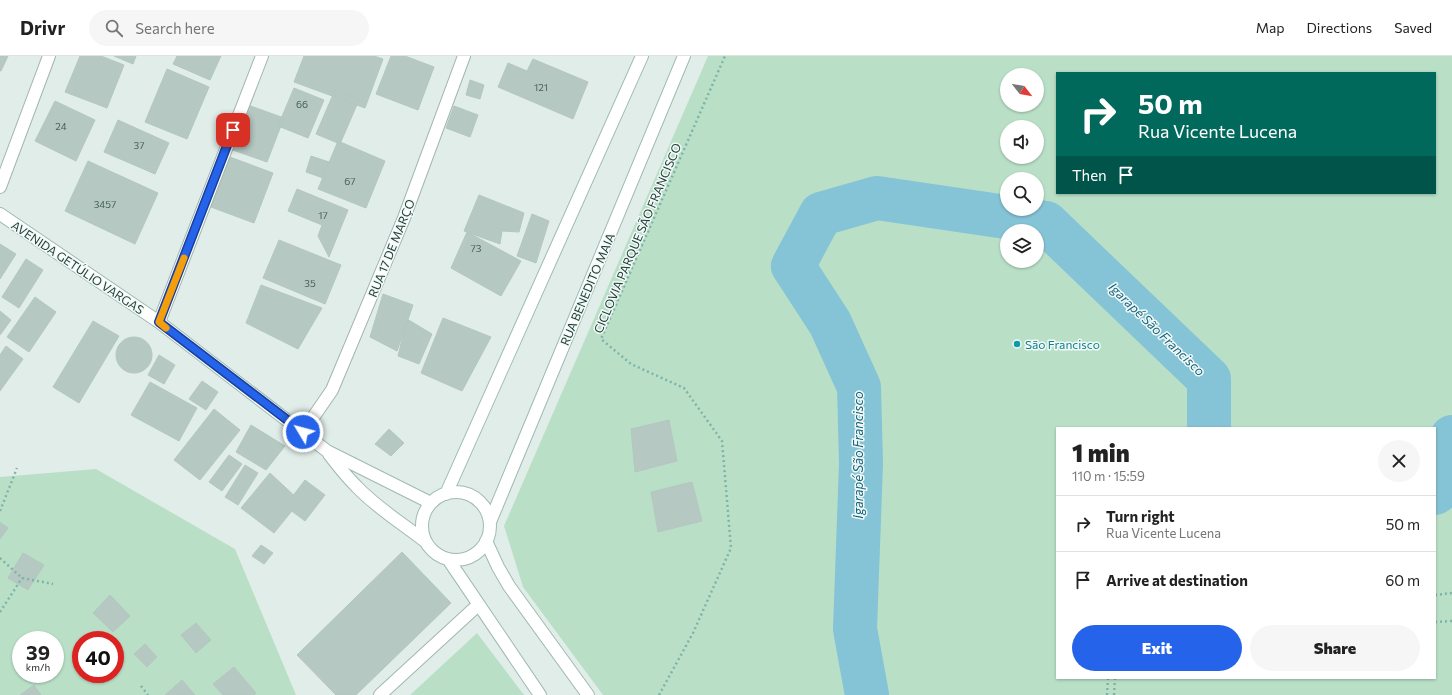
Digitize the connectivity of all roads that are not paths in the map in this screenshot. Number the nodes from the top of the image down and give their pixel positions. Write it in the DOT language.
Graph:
graph roads {
  1 [pos="49,56"];
  2 [pos="262,56"];
  3 [pos="464,56"];
  4 [pos="642,56"];
  5 [pos="684,56"];
  6 [pos="0,187"];
  7 [pos="0,214"];
  8 [pos="159,322"];
  9 [pos="303,432"];
  10 [pos="327,451"];
  11 [pos="446,494"];
  12 [pos="431,503"];
  13 [pos="490,522"];
  14 [pos="486,541"];
  15 [pos="426,542"];
  16 [pos="448,559"];
  17 [pos="478,605"];
  18 [pos="380,695"];
  19 [pos="540,695"];
  20 [pos="588,695"];
  1 -- 6 [label="street"];
  2 -- 8 [label="street"];
  3 -- 9 [label="street, RUA 17 DE MARÇO"];
  4 -- 11 [label="street"];
  5 -- 13 [label="street, RUA BENEDITO MAIA"];
  7 -- 8 [label="street, AVENIDA GETÚLIO VARGAS"];
  8 -- 9 [label="street, AVENIDA GETÚLIO VARGAS"];
  9 -- 10 [label="street, AVENIDA GETÚLIO VARGAS"];
  10 -- 12 [label="street, AVENIDA GETÚLIO VARGAS"];
  10 -- 15 [label="street, AVENIDA GETÚLIO VARGAS"];
  11 -- 12 [label="street"];
  11 -- 13 [label="street"];
  12 -- 15 [label="street"];
  13 -- 14 [label="street"];
  14 -- 16 [label="street"];
  14 -- 20 [label="street"];
  15 -- 16 [label="street"];
  16 -- 17 [label="street"];
  17 -- 18 [label="street"];
  17 -- 19 [label="street"];
}
